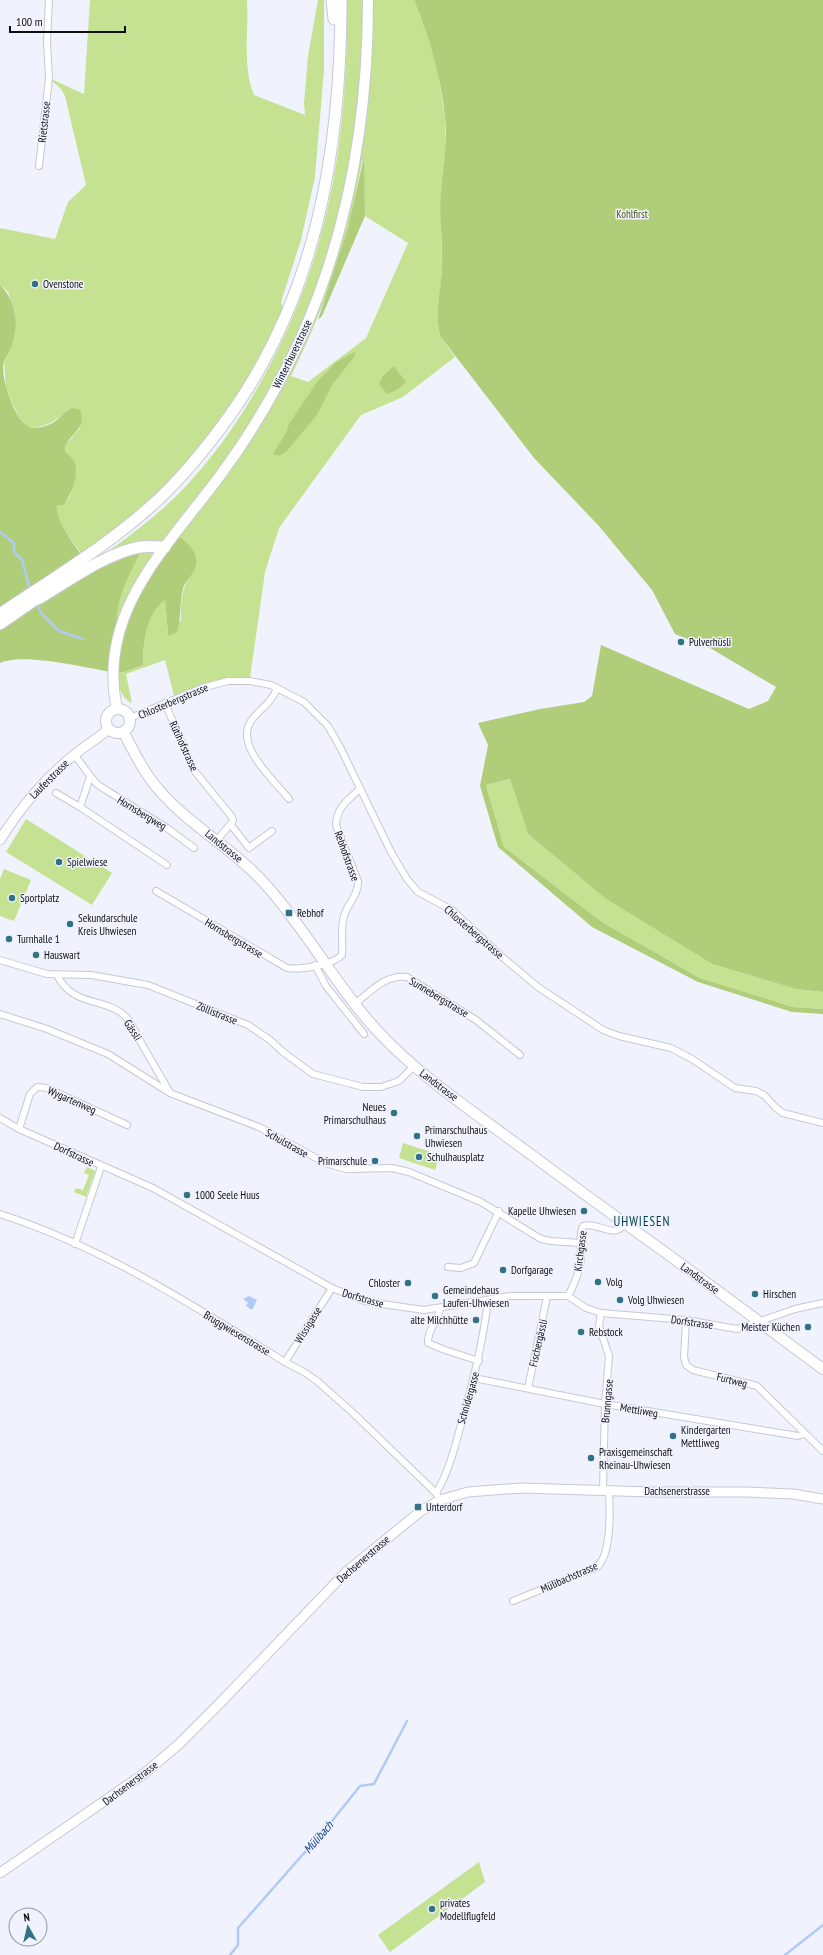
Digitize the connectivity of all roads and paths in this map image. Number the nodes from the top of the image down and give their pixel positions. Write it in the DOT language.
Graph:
graph roads {
  1 [pos="49,0"];
  2 [pos="332,0"];
  3 [pos="341,0"];
  4 [pos="368,0"];
  5 [pos="339,69"];
  6 [pos="39,166"];
  7 [pos="165,547"];
  8 [pos="58,582"];
  9 [pos="7,612"];
  10 [pos="0,624"];
  11 [pos="277,688"];
  12 [pos="165,703"];
  13 [pos="117,709"];
  14 [pos="130,718"];
  15 [pos="109,729"];
  16 [pos="124,733"];
  17 [pos="74,755"];
  18 [pos="90,778"];
  19 [pos="360,789"];
  20 [pos="56,793"];
  21 [pos="289,799"];
  22 [pos="80,807"];
  23 [pos="231,825"];
  24 [pos="272,831"];
  25 [pos="0,840"];
  26 [pos="217,840"];
  27 [pos="194,848"];
  28 [pos="168,865"];
  29 [pos="156,891"];
  30 [pos="0,960"];
  31 [pos="320,964"];
  32 [pos="57,975"];
  33 [pos="355,1004"];
  34 [pos="0,1014"];
  35 [pos="364,1034"];
  36 [pos="520,1055"];
  37 [pos="414,1066"];
  38 [pos="170,1093"];
  39 [pos="0,1118"];
  40 [pos="823,1123"];
  41 [pos="127,1125"];
  42 [pos="19,1129"];
  43 [pos="101,1167"];
  44 [pos="499,1211"];
  45 [pos="0,1214"];
  46 [pos="625,1224"];
  47 [pos="580,1242"];
  48 [pos="76,1244"];
  49 [pos="448,1267"];
  50 [pos="332,1288"];
  51 [pos="568,1296"];
  52 [pos="547,1297"];
  53 [pos="488,1300"];
  54 [pos="823,1302"];
  55 [pos="440,1308"];
  56 [pos="601,1313"];
  57 [pos="686,1320"];
  58 [pos="760,1322"];
  59 [pos="479,1361"];
  60 [pos="285,1362"];
  61 [pos="823,1369"];
  62 [pos="474,1378"];
  63 [pos="528,1388"];
  64 [pos="605,1404"];
  65 [pos="804,1434"];
  66 [pos="823,1451"];
  67 [pos="606,1491"];
  68 [pos="438,1496"];
  69 [pos="823,1499"];
  70 [pos="513,1601"];
  71 [pos="0,1873"];
  1 -- 6 [label="street, Rietstrasse"];
  2 -- 5 [label="highway"];
  3 -- 5 [label="highway"];
  4 -- 7 [label="main road, Winterthurerstrasse"];
  5 -- 8 [label="highway"];
  7 -- 8 [label="highway"];
  7 -- 13 [label="main road, Winterthurerstrasse"];
  8 -- 9 [label="highway"];
  8 -- 9 [label="highway"];
  9 -- 10 [label="highway"];
  11 -- 12 [label="street, Chlosterbergstrasse"];
  11 -- 19 [label="street, Chlosterbergstrasse"];
  11 -- 21 [label="street"];
  12 -- 14 [label="street, Chlosterbergstrasse"];
  12 -- 23 [label="street, Rütihofstrasse"];
  13 -- 14 [label="main road"];
  13 -- 15 [label="main road"];
  14 -- 16 [label="main road"];
  15 -- 16 [label="main road"];
  15 -- 17 [label="street, Lauferstrasse"];
  16 -- 26 [label="main road, Landstrasse"];
  17 -- 18 [label="street, Hornsbergweg"];
  17 -- 25 [label="street, Lauferstrasse"];
  18 -- 22 [label="street"];
  18 -- 27 [label="street, Hornsbergweg"];
  19 -- 31 [label="street, Rebhofstrasse"];
  19 -- 40 [label="street, Chlosterbergstrasse"];
  20 -- 22 [label="street"];
  22 -- 28 [label="street"];
  23 -- 24 [label="street, Rütihofstrasse"];
  23 -- 26 [label="street"];
  26 -- 31 [label="main road, Landstrasse"];
  29 -- 31 [label="street, Hornsbergstrasse"];
  30 -- 32 [label="street, Zöllistrasse"];
  31 -- 33 [label="main road, Landstrasse"];
  31 -- 35 [label="street"];
  32 -- 37 [label="street, Zöllistrasse"];
  32 -- 38 [label="street, Gässli"];
  33 -- 36 [label="street, Sunnebergstrasse"];
  33 -- 37 [label="main road, Landstrasse"];
  34 -- 38 [label="street, Schulstrasse"];
  37 -- 46 [label="main road, Landstrasse"];
  38 -- 44 [label="street, Schulstrasse"];
  39 -- 42 [label="street, Dorfstrasse"];
  41 -- 42 [label="street, Wygartenweg"];
  42 -- 43 [label="street, Dorfstrasse"];
  43 -- 48 [label="street"];
  43 -- 50 [label="street, Dorfstrasse"];
  44 -- 47 [label="street, Schulstrasse"];
  44 -- 49 [label="street"];
  45 -- 48 [label="street, Bruggwiesenstrasse"];
  46 -- 47 [label="street, Kirchgasse"];
  46 -- 58 [label="main road, Landstrasse"];
  47 -- 51 [label="street, Kirchgasse"];
  48 -- 60 [label="street, Bruggwiesenstrasse"];
  50 -- 55 [label="street, Dorfstrasse"];
  50 -- 60 [label="street, Wissigasse"];
  51 -- 52 [label="street, Dorfstrasse"];
  51 -- 56 [label="street, Dorfstrasse"];
  52 -- 53 [label="street, Dorfstrasse"];
  52 -- 63 [label="street, Fischergässli"];
  53 -- 55 [label="street, Dorfstrasse"];
  53 -- 59 [label="street, Schnidergasse"];
  54 -- 58 [label="street, Dorfstrasse"];
  55 -- 59 [label="street"];
  56 -- 57 [label="street, Dorfstrasse"];
  56 -- 64 [label="street, Brunngasse"];
  57 -- 58 [label="street, Dorfstrasse"];
  57 -- 65 [label="street, Furtweg"];
  58 -- 61 [label="main road, Landstrasse"];
  59 -- 62 [label="street, Schnidergasse"];
  60 -- 68 [label="street, Bruggwiesenstrasse"];
  62 -- 63 [label="street, Mettliweg"];
  62 -- 68 [label="street, Schnidergasse"];
  63 -- 64 [label="street, Mettliweg"];
  64 -- 65 [label="street, Mettliweg"];
  64 -- 67 [label="street, Brunngasse"];
  65 -- 66 [label="street, Furtweg"];
  67 -- 68 [label="street, Dachsenerstrasse"];
  67 -- 69 [label="street, Dachsenerstrasse"];
  67 -- 70 [label="street, Mülibachstrasse"];
  68 -- 71 [label="street, Dachsenerstrasse"];
}
